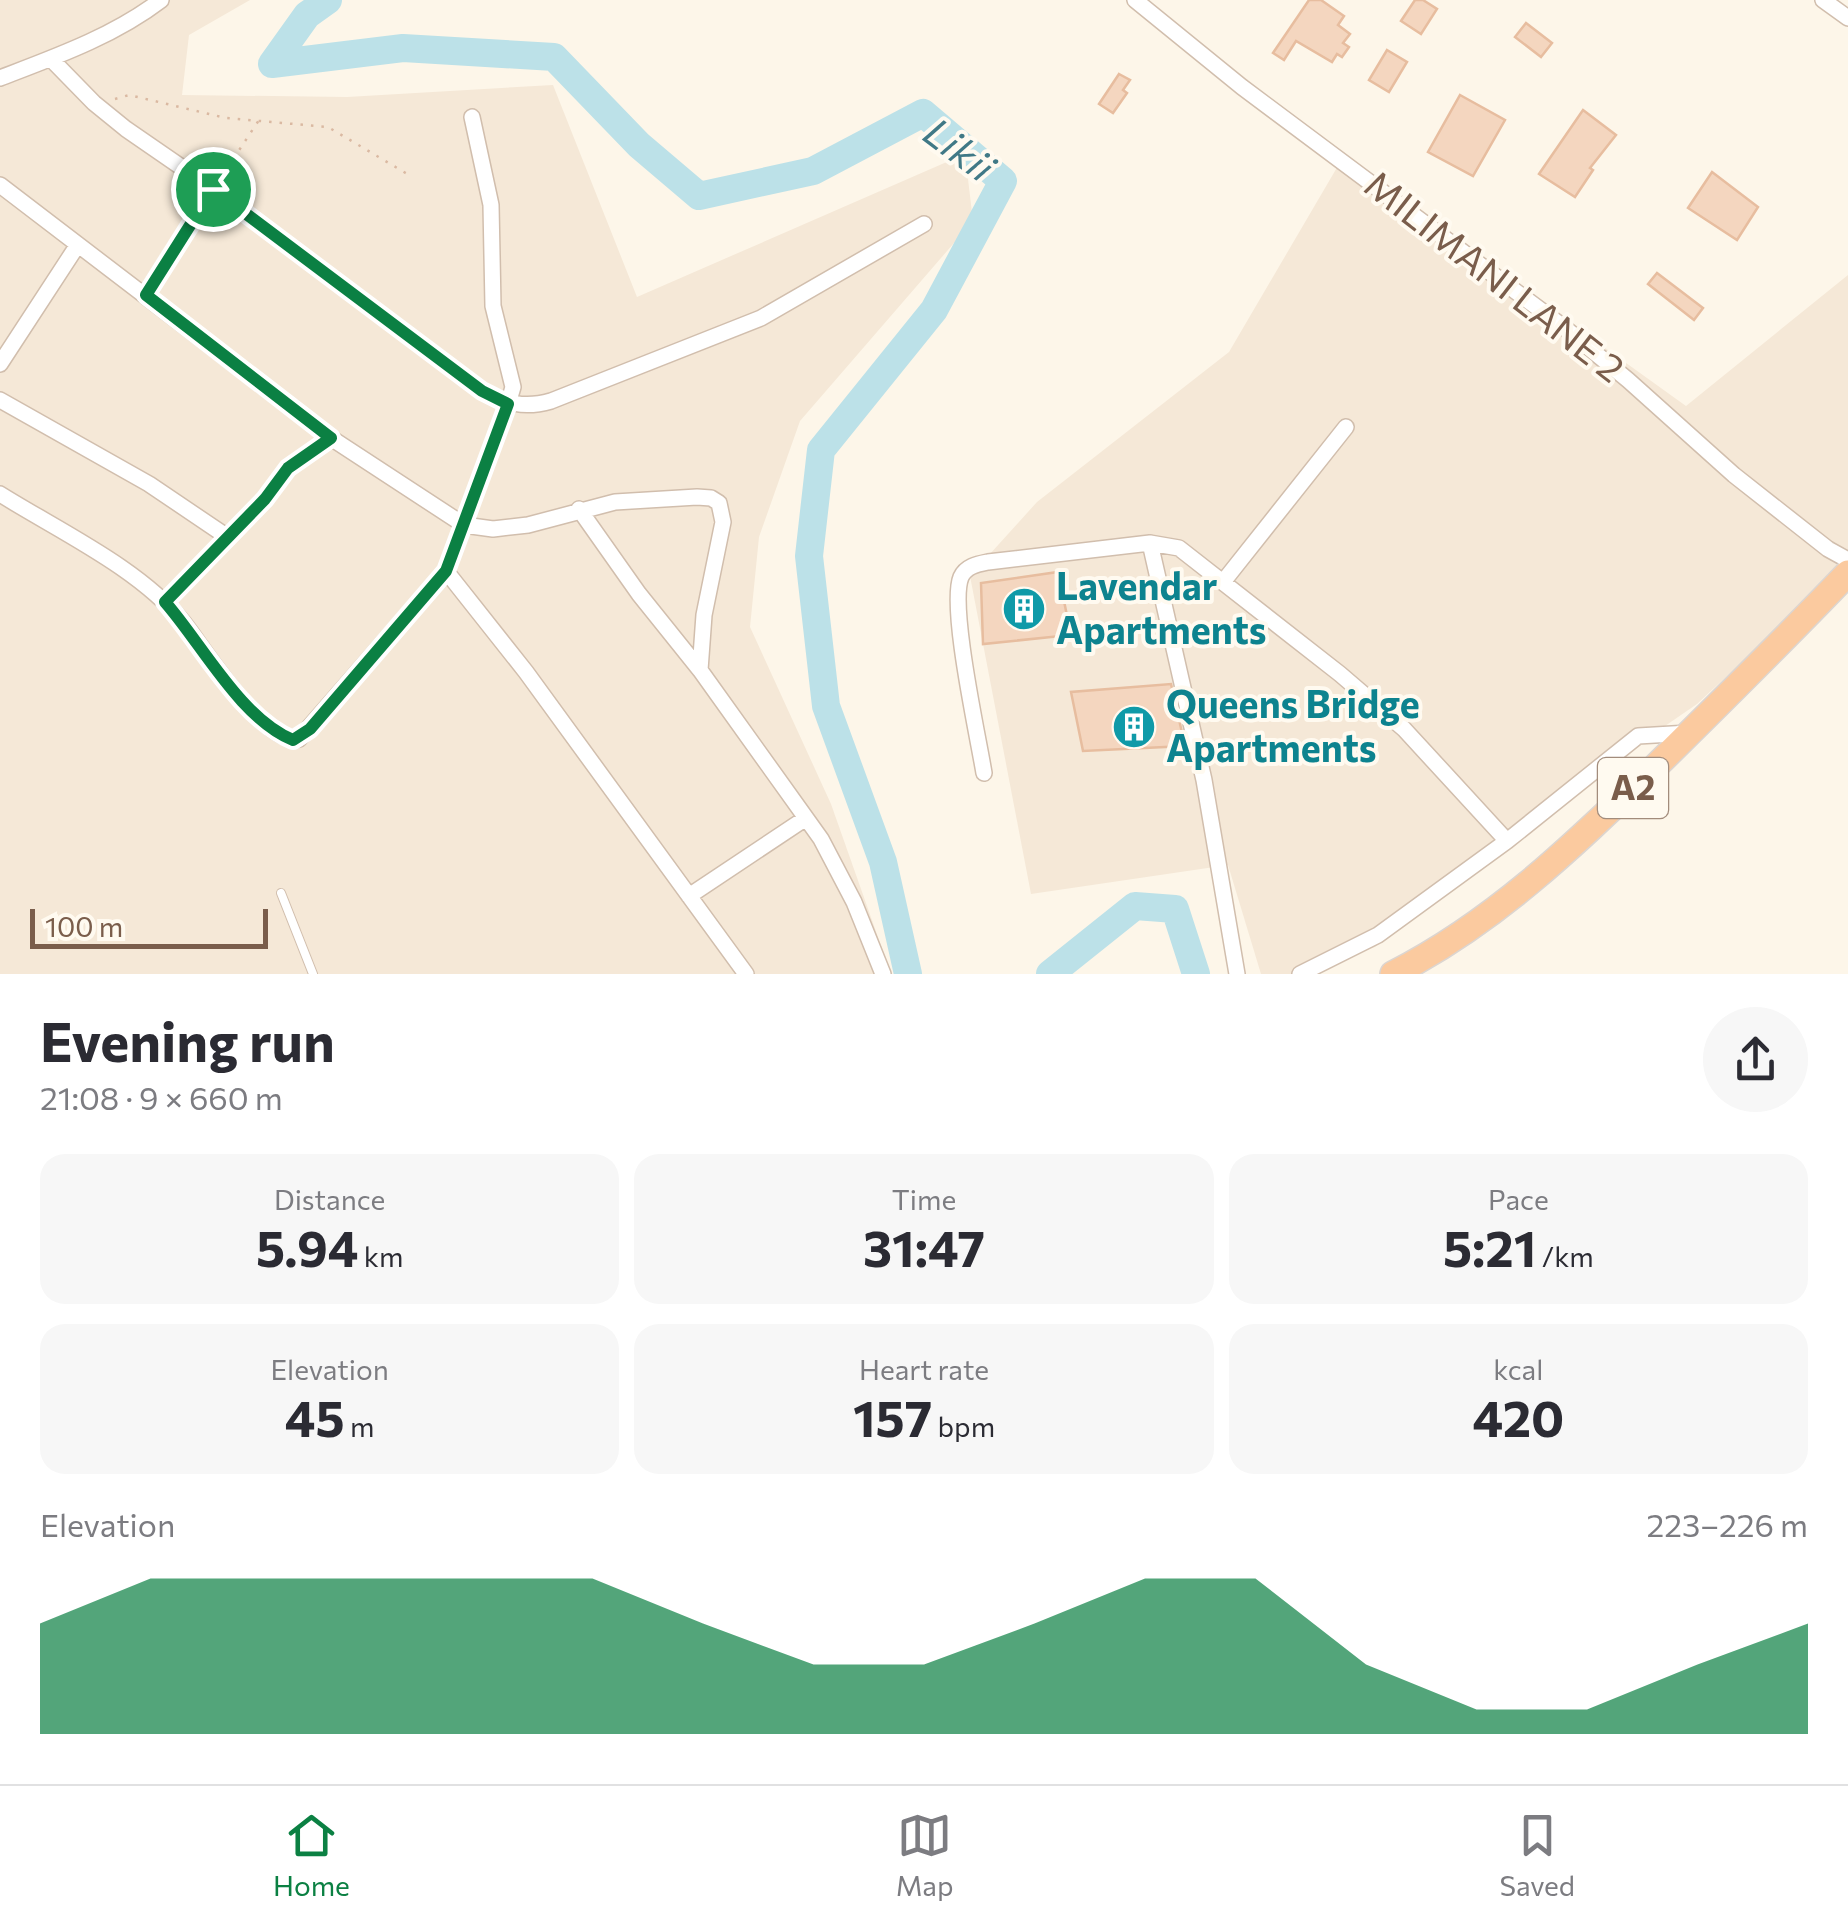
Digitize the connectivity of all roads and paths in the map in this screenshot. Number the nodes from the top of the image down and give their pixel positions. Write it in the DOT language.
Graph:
graph roads {
  1 [pos="161,0"];
  2 [pos="1135,0"];
  3 [pos="1823,0"];
  4 [pos="1848,18"];
  5 [pos="51,59"];
  6 [pos="0,78"];
  7 [pos="94,103"];
  8 [pos="472,117"];
  9 [pos="260,118"];
  10 [pos="409,176"];
  11 [pos="0,185"];
  12 [pos="213,189"];
  13 [pos="924,224"];
  14 [pos="77,246"];
  15 [pos="146,295"];
  16 [pos="0,364"];
  17 [pos="0,400"];
  18 [pos="508,404"];
  19 [pos="1346,427"];
  20 [pos="331,438"];
  21 [pos="0,494"];
  22 [pos="579,509"];
  23 [pos="464,525"];
  24 [pos="226,536"];
  25 [pos="1150,543"];
  26 [pos="1848,560"];
  27 [pos="446,571"];
  28 [pos="1848,573"];
  29 [pos="1223,582"];
  30 [pos="165,602"];
  31 [pos="700,670"];
  32 [pos="1689,734"];
  33 [pos="984,773"];
  34 [pos="806,818"];
  35 [pos="1506,840"];
  36 [pos="281,894"];
  37 [pos="690,896"];
  38 [pos="313,974"];
  39 [pos="746,974"];
  40 [pos="883,974"];
  41 [pos="1237,974"];
  42 [pos="1300,974"];
  43 [pos="1394,974"];
  1 -- 5 [label="street"];
  2 -- 26 [label="street, MILIMANI LANE 2"];
  3 -- 4 [label="street"];
  5 -- 6 [label="street"];
  5 -- 7 [label="street"];
  7 -- 9 [label="path"];
  7 -- 12 [label="street"];
  8 -- 18 [label="street"];
  9 -- 10 [label="path"];
  9 -- 12 [label="path"];
  11 -- 14 [label="street"];
  12 -- 15 [label="street"];
  12 -- 18 [label="street"];
  13 -- 18 [label="street"];
  14 -- 15 [label="street"];
  14 -- 16 [label="street"];
  15 -- 20 [label="street"];
  17 -- 24 [label="street"];
  18 -- 23 [label="street"];
  19 -- 29 [label="street"];
  20 -- 23 [label="street"];
  20 -- 24 [label="street"];
  21 -- 30 [label="street"];
  22 -- 23 [label="street"];
  22 -- 31 [label="street"];
  22 -- 31 [label="street"];
  23 -- 27 [label="street"];
  24 -- 30 [label="street"];
  25 -- 29 [label="street"];
  25 -- 33 [label="street"];
  25 -- 41 [label="street"];
  27 -- 30 [label="street"];
  27 -- 37 [label="street"];
  28 -- 32 [label="highway, A2"];
  29 -- 35 [label="street"];
  31 -- 34 [label="street"];
  32 -- 35 [label="street"];
  32 -- 43 [label="highway, A2"];
  34 -- 37 [label="street"];
  34 -- 40 [label="street"];
  35 -- 42 [label="street"];
  36 -- 38 [label="lane"];
  37 -- 39 [label="street"];
}
